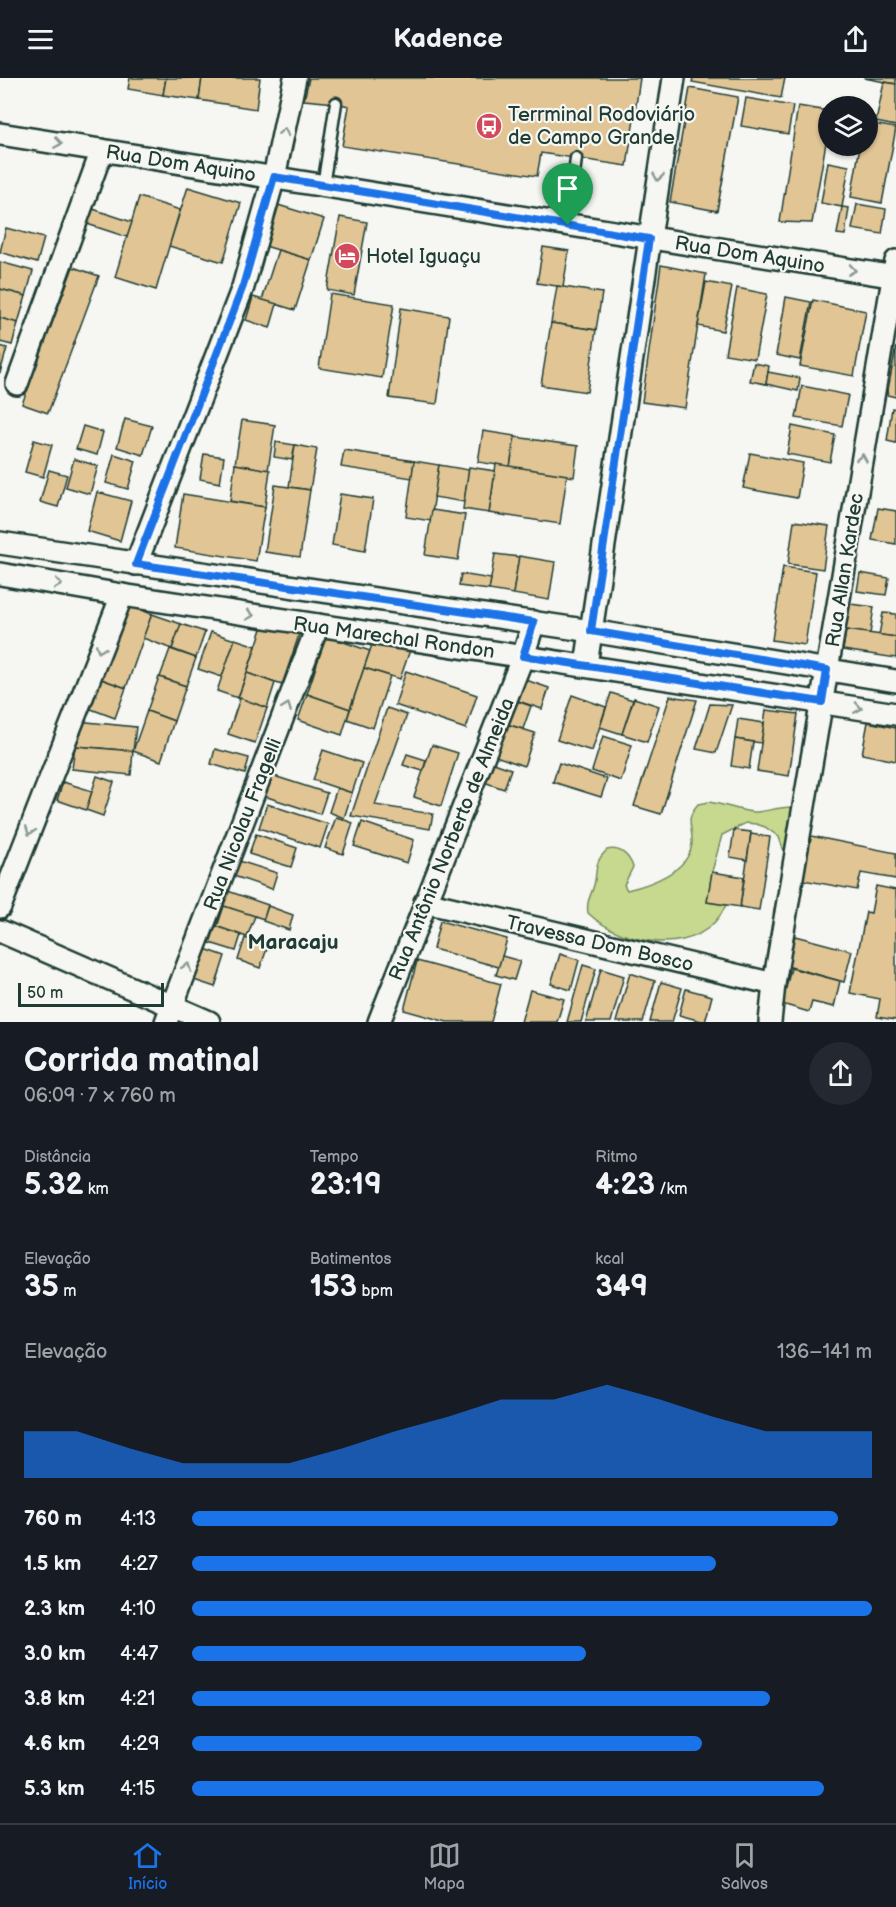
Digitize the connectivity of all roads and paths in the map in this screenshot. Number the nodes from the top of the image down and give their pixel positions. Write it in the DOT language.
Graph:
graph roads {
  1 [pos="295,78"];
  2 [pos="674,78"];
  3 [pos="336,103"];
  4 [pos="0,134"];
  5 [pos="102,150"];
  6 [pos="576,158"];
  7 [pos="274,177"];
  8 [pos="323,186"];
  9 [pos="568,225"];
  10 [pos="649,239"];
  11 [pos="895,271"];
  12 [pos="17,384"];
  13 [pos="0,543"];
  14 [pos="136,564"];
  15 [pos="0,574"];
  16 [pos="122,595"];
  17 [pos="534,622"];
  18 [pos="318,625"];
  19 [pos="591,631"];
  20 [pos="523,656"];
  21 [pos="586,665"];
  22 [pos="827,670"];
  23 [pos="896,681"];
  24 [pos="822,702"];
  25 [pos="896,714"];
  26 [pos="425,902"];
  27 [pos="0,907"];
  28 [pos="0,931"];
  29 [pos="774,984"];
  30 [pos="169,1014"];
  31 [pos="209,1022"];
  32 [pos="379,1022"];
  33 [pos="772,1022"];
  7 -- 1 [label="street, one-way"];
  2 -- 10 [label="street, one-way"];
  3 -- 8 [label="lane"];
  4 -- 5 [label="street, Rua Dom Aquino, one-way"];
  5 -- 7 [label="street, Rua Dom Aquino"];
  5 -- 12 [label="street"];
  6 -- 9 [label="lane"];
  7 -- 8 [label="street, Rua Dom Aquino"];
  7 -- 14 [label="street"];
  8 -- 9 [label="street, Rua Dom Aquino"];
  9 -- 10 [label="street, Rua Dom Aquino"];
  10 -- 11 [label="street, Rua Dom Aquino, one-way"];
  10 -- 19 [label="street"];
  22 -- 11 [label="street, Rua Allan Kardec, one-way"];
  13 -- 14 [label="street, Rua Marechal Rondon"];
  14 -- 17 [label="street, Rua Marechal Rondon"];
  15 -- 16 [label="street, Rua Marechal Rondon, one-way"];
  16 -- 18 [label="street, Rua Marechal Rondon, one-way"];
  16 -- 27 [label="street, one-way"];
  17 -- 19 [label="street, Rua Marechal Rondon"];
  17 -- 20 [label="street, Rua Antônio Norberto de Almeida"];
  18 -- 20 [label="street, Rua Marechal Rondon"];
  30 -- 18 [label="street, Rua Nicolau Fragelli, one-way"];
  19 -- 21 [label="street"];
  19 -- 22 [label="street, Rua Marechal Rondon"];
  20 -- 21 [label="street, Rua Marechal Rondon"];
  20 -- 26 [label="street, Rua Antônio Norberto de Almeida"];
  21 -- 24 [label="street, Rua Marechal Rondon"];
  22 -- 23 [label="street, Rua Marechal Rondon"];
  22 -- 24 [label="street, Rua Allan Kardec"];
  24 -- 25 [label="street, Rua Marechal Rondon, one-way"];
  24 -- 29 [label="street, Rua Allan Kardec"];
  26 -- 29 [label="street, Travessa Dom Bosco"];
  26 -- 32 [label="street, Rua Antônio Norberto de Almeida"];
  28 -- 30 [label="street"];
  29 -- 33 [label="street, Rua Allan Kardec"];
  30 -- 31 [label="street"];
}
